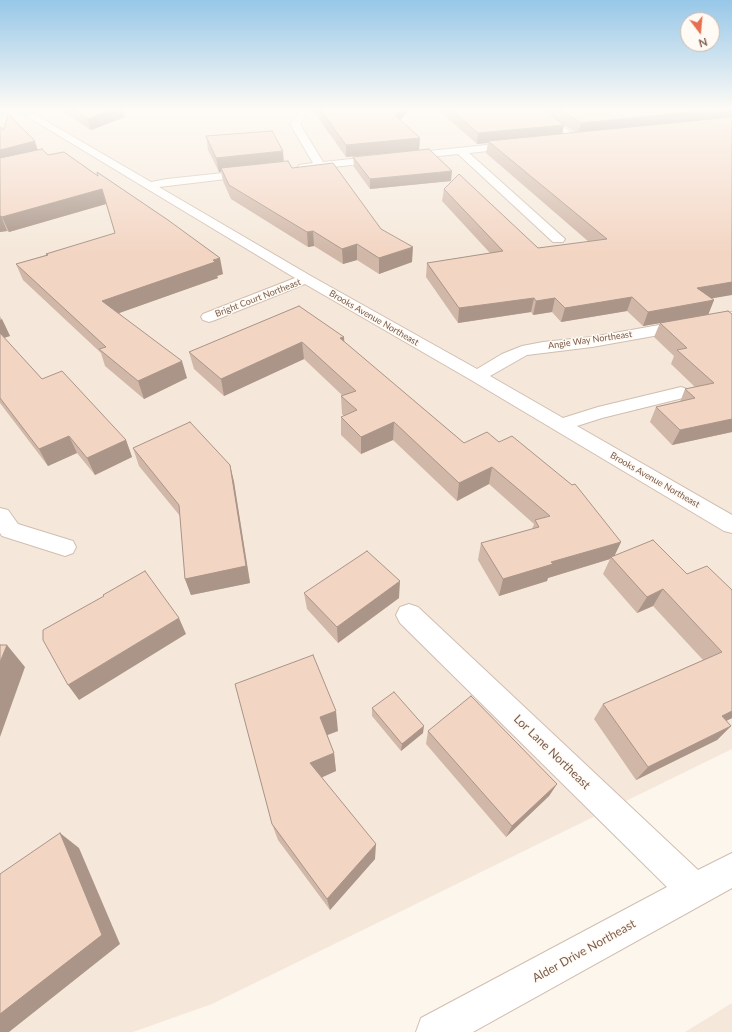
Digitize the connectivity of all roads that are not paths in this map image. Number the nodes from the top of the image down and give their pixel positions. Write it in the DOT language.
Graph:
graph roads {
  1 [pos="99,156"];
  2 [pos="315,156"];
  3 [pos="409,156"];
  4 [pos="467,156"];
  5 [pos="320,165"];
  6 [pos="290,169"];
  7 [pos="259,172"];
  8 [pos="150,186"];
  9 [pos="558,239"];
  10 [pos="306,279"];
  11 [pos="209,317"];
  12 [pos="732,317"];
  13 [pos="477,376"];
  14 [pos="681,393"];
  15 [pos="561,426"];
  16 [pos="0,516"];
  17 [pos="732,525"];
  18 [pos="65,547"];
  19 [pos="409,615"];
  20 [pos="732,870"];
  21 [pos="695,890"];
  22 [pos="435,1032"];
  1 -- 8 [label="street, Brooks Avenue Northeast"];
  2 -- 5 [label="street"];
  3 -- 5 [label="street"];
  4 -- 9 [label="street"];
  5 -- 6 [label="street"];
  7 -- 8 [label="street"];
  8 -- 10 [label="street, Brooks Avenue Northeast"];
  10 -- 11 [label="street, Bright Court Northeast"];
  10 -- 13 [label="street, Brooks Avenue Northeast"];
  12 -- 13 [label="street, Angie Way Northeast"];
  13 -- 15 [label="street, Brooks Avenue Northeast"];
  14 -- 15 [label="street"];
  15 -- 17 [label="street, Brooks Avenue Northeast"];
  16 -- 18 [label="street"];
  19 -- 21 [label="street, Lor Lane Northeast"];
  20 -- 21 [label="street, Alder Drive Northeast"];
  21 -- 22 [label="street, Alder Drive Northeast"];
}
